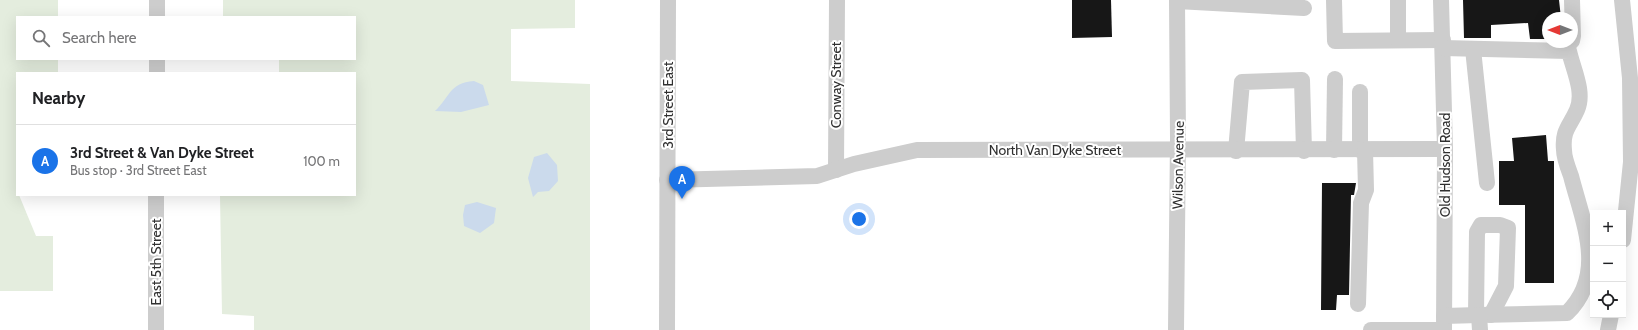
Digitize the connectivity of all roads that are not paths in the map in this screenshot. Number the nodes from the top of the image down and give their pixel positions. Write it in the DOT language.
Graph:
graph roads {
  1 [pos="157,0"];
  2 [pos="668,0"];
  3 [pos="837,0"];
  4 [pos="1334,0"];
  5 [pos="1398,0"];
  6 [pos="1441,0"];
  7 [pos="1572,0"];
  8 [pos="1622,0"];
  9 [pos="1177,1"];
  10 [pos="1304,8"];
  11 [pos="1573,12"];
  12 [pos="157,16"];
  13 [pos="1398,40"];
  14 [pos="1443,44"];
  15 [pos="1542,46"];
  16 [pos="1572,48"];
  17 [pos="1473,49"];
  18 [pos="157,60"];
  19 [pos="157,72"];
  20 [pos="1334,79"];
  21 [pos="1360,92"];
  22 [pos="1445,149"];
  23 [pos="1177,150"];
  24 [pos="1334,150"];
  25 [pos="1363,150"];
  26 [pos="1236,151"];
  27 [pos="1304,151"];
  28 [pos="836,170"];
  29 [pos="667,180"];
  30 [pos="1487,183"];
  31 [pos="156,196"];
  32 [pos="1626,211"];
  33 [pos="1358,304"];
  34 [pos="1610,318"];
  35 [pos="1482,319"];
  36 [pos="1444,325"];
  37 [pos="156,330"];
  38 [pos="667,330"];
  39 [pos="1176,330"];
  40 [pos="1371,330"];
  41 [pos="1608,330"];
  1 -- 12 [label="street"];
  2 -- 29 [label="street, 3rd Street East"];
  3 -- 28 [label="street, Conway Street"];
  4 -- 13 [label="street"];
  5 -- 13 [label="street"];
  6 -- 14 [label="street, Old Hudson Road"];
  7 -- 11 [label="street"];
  8 -- 32 [label="street"];
  9 -- 10 [label="street"];
  9 -- 23 [label="street, Wilson Avenue"];
  13 -- 14 [label="street"];
  14 -- 17 [label="street"];
  14 -- 22 [label="street, Old Hudson Road"];
  15 -- 17 [label="street"];
  16 -- 35 [label="street"];
  17 -- 30 [label="street"];
  18 -- 19 [label="street"];
  20 -- 24 [label="street"];
  21 -- 25 [label="street"];
  22 -- 25 [label="street, North Van Dyke Street"];
  22 -- 36 [label="street, Old Hudson Road"];
  23 -- 26 [label="street, North Van Dyke Street"];
  23 -- 28 [label="street, North Van Dyke Street"];
  23 -- 39 [label="street, Wilson Avenue"];
  24 -- 25 [label="street, North Van Dyke Street"];
  24 -- 27 [label="street, North Van Dyke Street"];
  25 -- 33 [label="street"];
  26 -- 27 [label="street, North Van Dyke Street"];
  26 -- 27 [label="street"];
  28 -- 29 [label="street, North Van Dyke Street"];
  29 -- 38 [label="street, 3rd Street East"];
  31 -- 37 [label="street, East 5th Street"];
  34 -- 41 [label="street"];
  35 -- 35 [label="street"];
  35 -- 36 [label="street"];
  36 -- 40 [label="street"];
}
